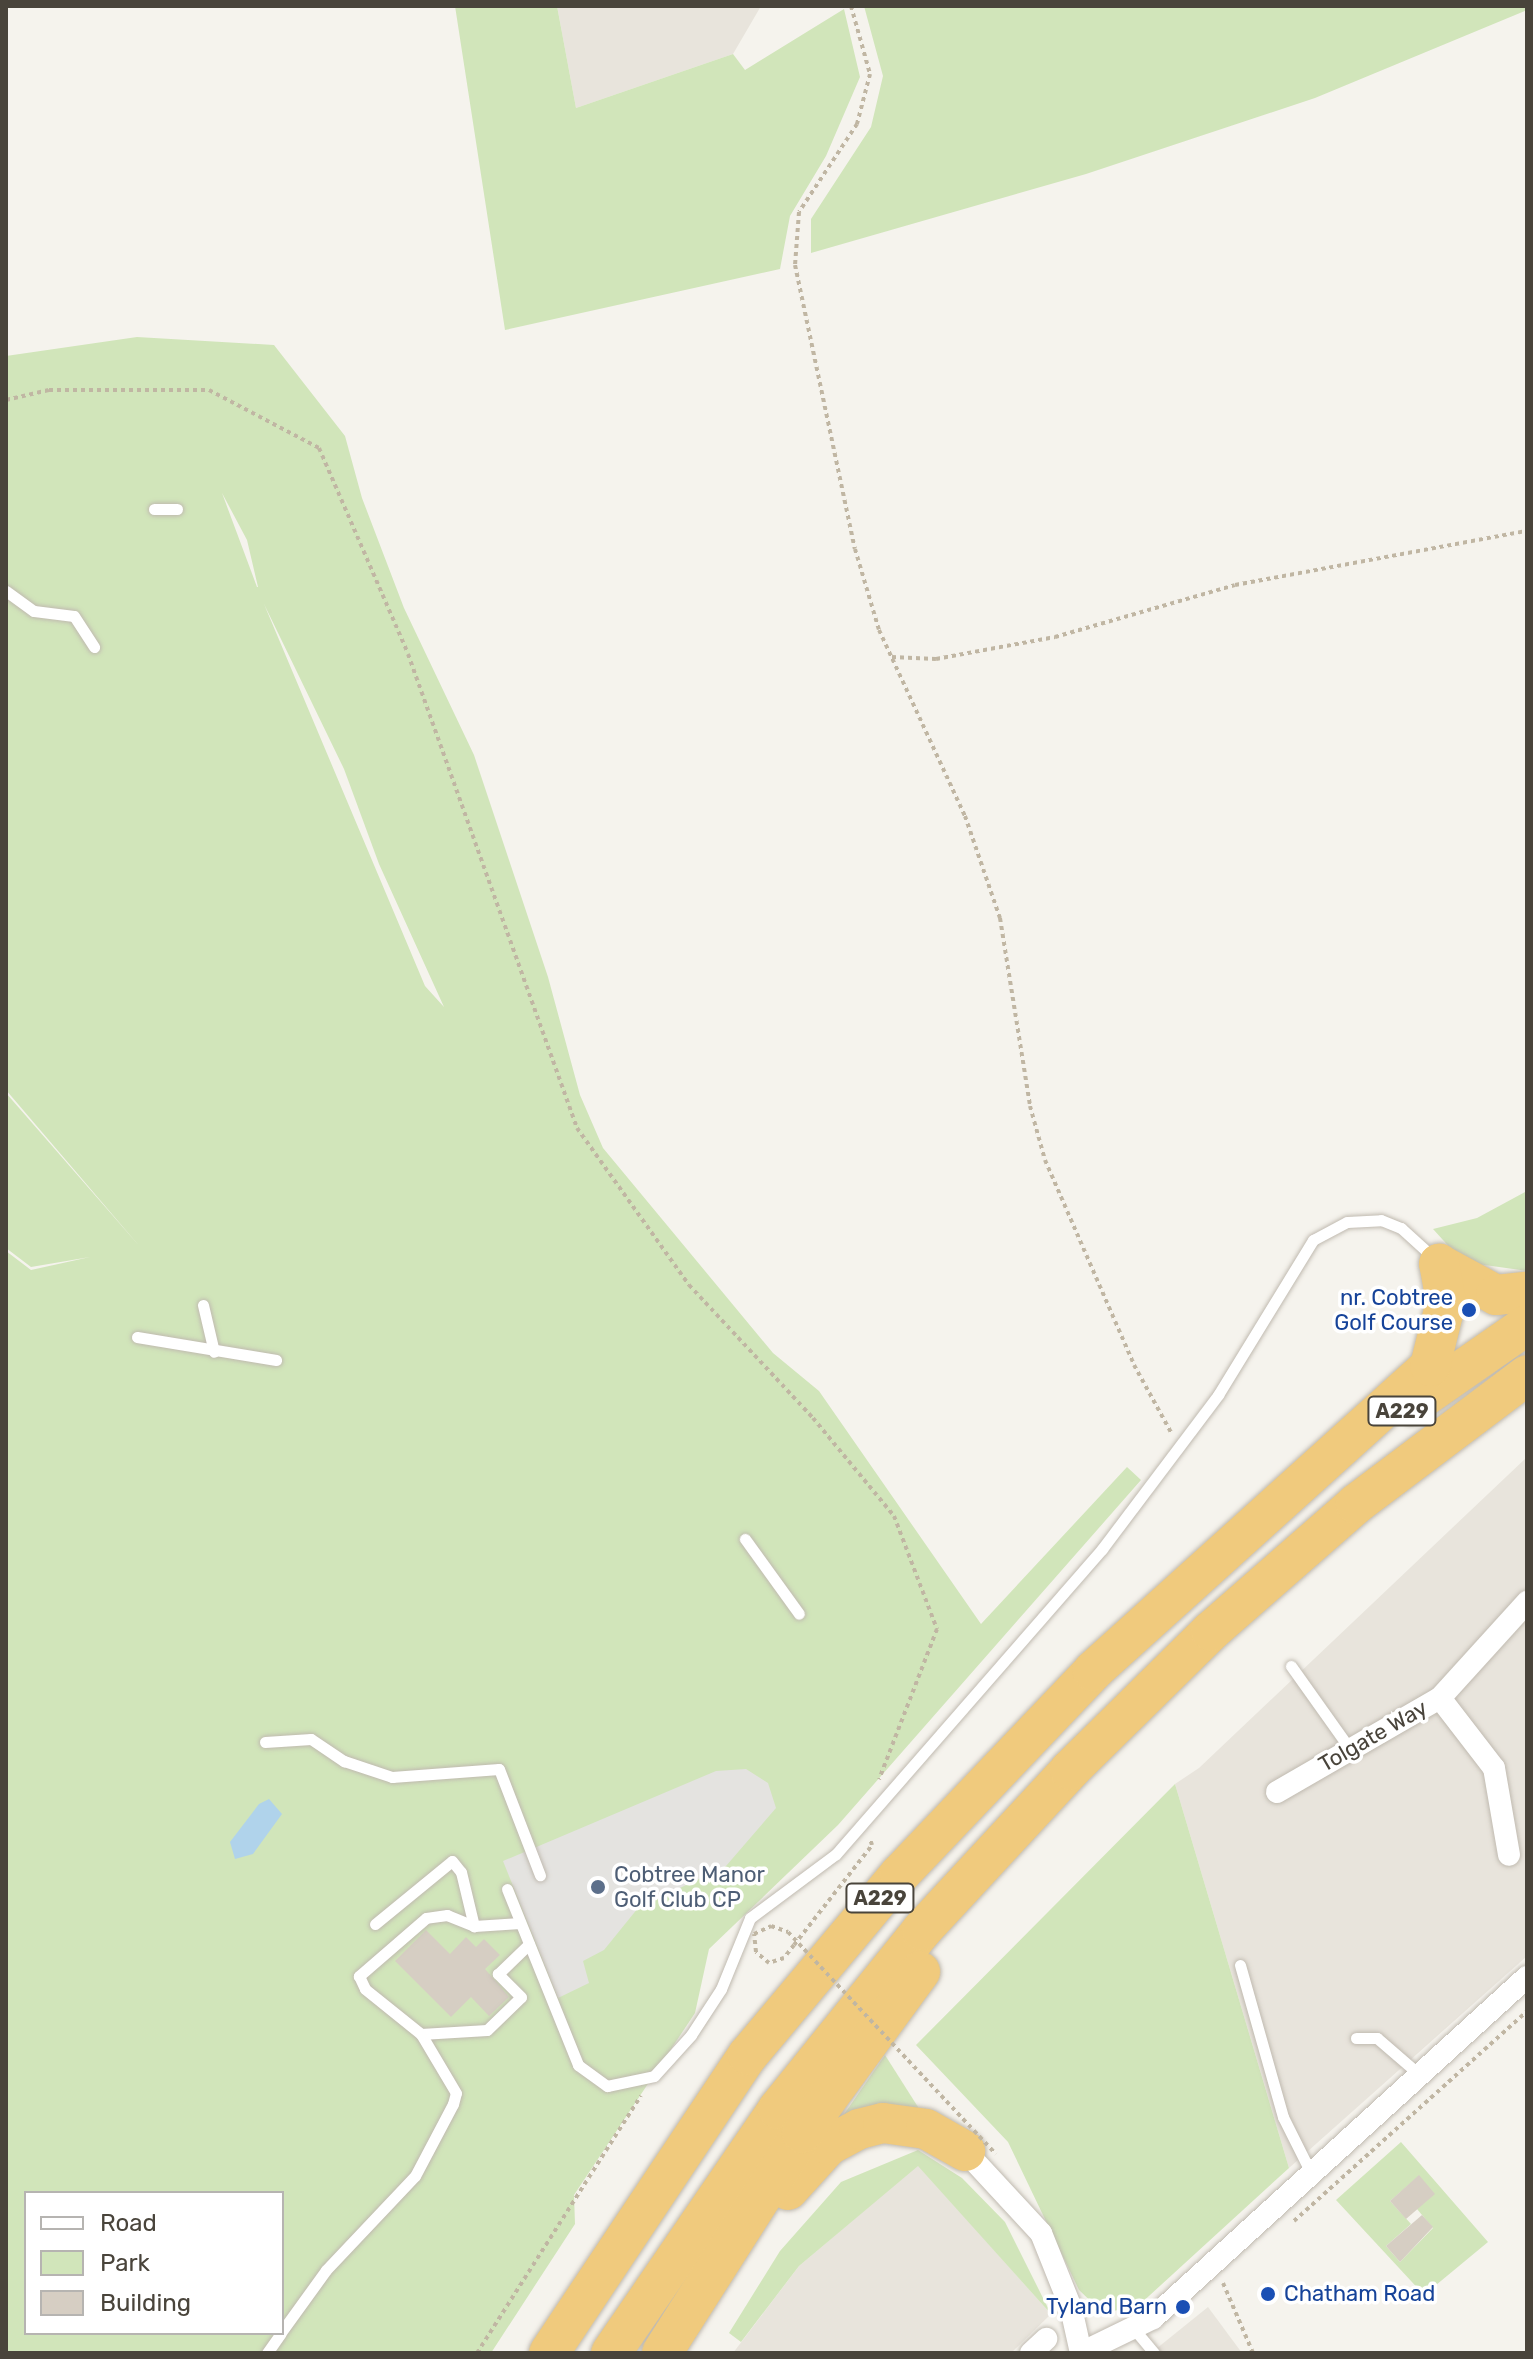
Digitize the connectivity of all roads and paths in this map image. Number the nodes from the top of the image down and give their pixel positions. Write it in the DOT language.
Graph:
graph roads {
  1 [pos="851,6"];
  2 [pos="6,400"];
  3 [pos="154,509"];
  4 [pos="177,509"];
  5 [pos="1527,531"];
  6 [pos="6,591"];
  7 [pos="94,647"];
  8 [pos="892,657"];
  9 [pos="1439,1264"];
  10 [pos="1527,1292"];
  11 [pos="203,1305"];
  12 [pos="1527,1325"];
  13 [pos="137,1337"];
  14 [pos="214,1352"];
  15 [pos="276,1360"];
  16 [pos="1527,1375"];
  17 [pos="1178,1447"];
  18 [pos="1280,1502"];
  19 [pos="745,1539"];
  20 [pos="1527,1602"];
  21 [pos="799,1614"];
  22 [pos="1291,1666"];
  23 [pos="1440,1698"];
  24 [pos="265,1742"];
  25 [pos="1350,1749"];
  26 [pos="1070,1770"];
  27 [pos="1277,1792"];
  28 [pos="861,1823"];
  29 [pos="1509,1855"];
  30 [pos="540,1875"];
  31 [pos="507,1889"];
  32 [pos="520,1923"];
  33 [pos="375,1924"];
  34 [pos="474,1926"];
  35 [pos="529,1944"];
  36 [pos="1240,1965"];
  37 [pos="1527,1977"];
  38 [pos="1527,2011"];
  39 [pos="421,2034"];
  40 [pos="1356,2038"];
  41 [pos="1464,2071"];
  42 [pos="654,2076"];
  43 [pos="1421,2076"];
  44 [pos="980,2152"];
  45 [pos="1313,2176"];
  46 [pos="649,2197"];
  47 [pos="1212,2268"];
  48 [pos="284,2328"];
  49 [pos="1134,2329"];
  50 [pos="279,2335"];
  51 [pos="267,2353"];
  52 [pos="477,2353"];
  53 [pos="519,2353"];
  54 [pos="549,2353"];
  55 [pos="611,2353"];
  56 [pos="663,2353"];
  57 [pos="1081,2353"];
  58 [pos="1154,2353"];
  59 [pos="1253,2353"];
  1 -- 8 [label="path"];
  2 -- 28 [label="path"];
  3 -- 4 [label="lane"];
  5 -- 8 [label="path"];
  6 -- 7 [label="lane"];
  8 -- 17 [label="path"];
  9 -- 10 [label="highway"];
  9 -- 17 [label="lane"];
  9 -- 18 [label="highway"];
  11 -- 14 [label="lane"];
  12 -- 18 [label="highway, A229"];
  13 -- 14 [label="lane"];
  14 -- 15 [label="lane"];
  16 -- 26 [label="highway, A229"];
  17 -- 28 [label="lane"];
  18 -- 46 [label="highway, A229"];
  19 -- 21 [label="lane"];
  20 -- 23 [label="street, Tolgate Way"];
  22 -- 25 [label="lane"];
  23 -- 25 [label="street, Tolgate Way"];
  23 -- 29 [label="street"];
  24 -- 30 [label="lane"];
  25 -- 27 [label="street, Tolgate Way"];
  26 -- 55 [label="highway, A229"];
  26 -- 56 [label="highway"];
  28 -- 42 [label="lane"];
  28 -- 44 [label="path, bridge"];
  31 -- 32 [label="lane"];
  32 -- 34 [label="lane"];
  32 -- 35 [label="lane"];
  33 -- 34 [label="lane"];
  34 -- 39 [label="lane"];
  35 -- 39 [label="lane"];
  35 -- 42 [label="lane"];
  36 -- 45 [label="lane"];
  37 -- 43 [label="street"];
  38 -- 41 [label="path"];
  39 -- 48 [label="lane"];
  40 -- 43 [label="lane"];
  42 -- 52 [label="path"];
  43 -- 45 [label="street"];
  44 -- 56 [label="highway"];
  44 -- 57 [label="street"];
  45 -- 47 [label="street"];
  46 -- 53 [label="highway"];
  46 -- 54 [label="highway, A229"];
  47 -- 49 [label="street"];
  47 -- 59 [label="path"];
  49 -- 57 [label="street"];
  49 -- 58 [label="lane"];
  50 -- 51 [label="lane"];
}
